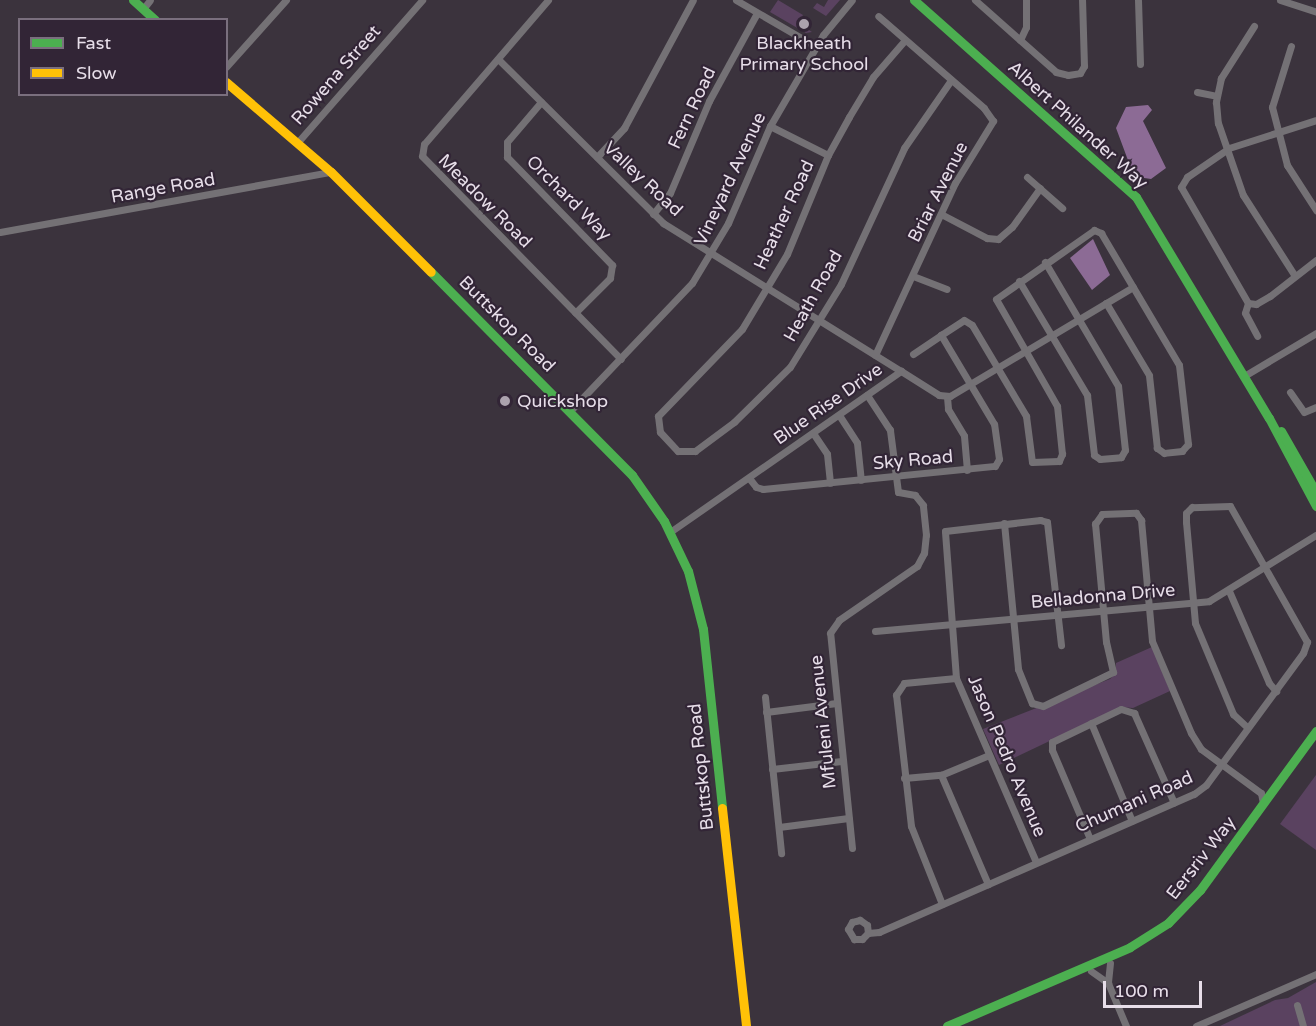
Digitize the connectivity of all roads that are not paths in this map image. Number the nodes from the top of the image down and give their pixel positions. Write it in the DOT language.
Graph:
graph roads {
  1 [pos="133,0"];
  2 [pos="150,0"];
  3 [pos="285,0"];
  4 [pos="422,0"];
  5 [pos="548,0"];
  6 [pos="693,0"];
  7 [pos="736,0"];
  8 [pos="852,0"];
  9 [pos="914,0"];
  10 [pos="975,0"];
  11 [pos="1026,0"];
  12 [pos="1082,0"];
  13 [pos="1138,0"];
  14 [pos="1280,0"];
  15 [pos="142,9"];
  16 [pos="1316,12"];
  17 [pos="757,13"];
  18 [pos="878,16"];
  19 [pos="153,18"];
  20 [pos="1254,26"];
  21 [pos="905,40"];
  22 [pos="1020,40"];
  23 [pos="1291,45"];
  24 [pos="815,46"];
  25 [pos="498,59"];
  26 [pos="1140,64"];
  27 [pos="228,65"];
  28 [pos="951,80"];
  29 [pos="228,84"];
  30 [pos="1197,92"];
  31 [pos="1218,96"];
  32 [pos="541,102"];
  33 [pos="1316,120"];
  34 [pos="770,126"];
  35 [pos="1277,131"];
  36 [pos="297,142"];
  37 [pos="1225,151"];
  38 [pos="828,155"];
  39 [pos="597,157"];
  40 [pos="331,172"];
  41 [pos="1027,177"];
  42 [pos="1040,188"];
  43 [pos="1062,208"];
  44 [pos="1316,210"];
  45 [pos="653,214"];
  46 [pos="940,214"];
  47 [pos="0,232"];
  48 [pos="712,253"];
  49 [pos="1316,260"];
  50 [pos="1045,262"];
  51 [pos="913,276"];
  52 [pos="1295,276"];
  53 [pos="1019,281"];
  54 [pos="767,287"];
  55 [pos="1133,287"];
  56 [pos="947,289"];
  57 [pos="1106,303"];
  58 [pos="1248,303"];
  59 [pos="575,313"];
  60 [pos="1079,319"];
  61 [pos="820,320"];
  62 [pos="1316,333"];
  63 [pos="941,335"];
  64 [pos="1052,335"];
  65 [pos="1257,336"];
  66 [pos="1025,351"];
  67 [pos="913,354"];
  68 [pos="875,355"];
  69 [pos="621,359"];
  70 [pos="998,368"];
  71 [pos="901,371"];
  72 [pos="1244,376"];
  73 [pos="970,384"];
  74 [pos="1290,392"];
  75 [pos="867,395"];
  76 [pos="946,397"];
  77 [pos="1316,407"];
  78 [pos="570,411"];
  79 [pos="839,415"];
  80 [pos="1269,418"];
  81 [pos="656,421"];
  82 [pos="813,433"];
  83 [pos="967,470"];
  84 [pos="895,477"];
  85 [pos="749,478"];
  86 [pos="861,480"];
  87 [pos="830,483"];
  88 [pos="1316,492"];
  89 [pos="1316,506"];
  90 [pos="1004,523"];
  91 [pos="670,532"];
  92 [pos="1316,535"];
  93 [pos="1267,568"];
  94 [pos="1229,591"];
  95 [pos="1194,603"];
  96 [pos="1148,607"];
  97 [pos="1103,611"];
  98 [pos="1058,615"];
  99 [pos="1013,619"];
  100 [pos="952,624"];
  101 [pos="875,632"];
  102 [pos="1060,645"];
  103 [pos="956,678"];
  104 [pos="1276,691"];
  105 [pos="765,697"];
  106 [pos="836,704"];
  107 [pos="766,712"];
  108 [pos="1090,723"];
  109 [pos="1247,727"];
  110 [pos="1316,731"];
  111 [pos="1316,740"];
  112 [pos="989,755"];
  113 [pos="842,761"];
  114 [pos="1222,764"];
  115 [pos="772,769"];
  116 [pos="941,775"];
  117 [pos="904,778"];
  118 [pos="1262,798"];
  119 [pos="1174,803"];
  120 [pos="849,818"];
  121 [pos="1132,821"];
  122 [pos="779,827"];
  123 [pos="1090,839"];
  124 [pos="852,848"];
  125 [pos="781,853"];
  126 [pos="1035,862"];
  127 [pos="988,884"];
  128 [pos="942,904"];
  129 [pos="868,933"];
  130 [pos="1110,963"];
  131 [pos="1091,971"];
  132 [pos="1316,974"];
  133 [pos="1108,983"];
  134 [pos="1297,1005"];
  135 [pos="746,1026"];
  136 [pos="947,1026"];
  137 [pos="961,1026"];
  138 [pos="1126,1026"];
  139 [pos="1196,1026"];
  140 [pos="1303,1026"];
  1 -- 15 [label="street"];
  2 -- 15 [label="street"];
  3 -- 27 [label="street"];
  4 -- 36 [label="street, Rowena Street"];
  5 -- 25 [label="street, Meadow Road"];
  6 -- 39 [label="street"];
  7 -- 17 [label="street"];
  8 -- 24 [label="street, Vineyard Avenue"];
  9 -- 72 [label="street, Albert Philander Way"];
  10 -- 22 [label="street"];
  11 -- 22 [label="street"];
  12 -- 22 [label="street"];
  13 -- 26 [label="street"];
  14 -- 16 [label="street"];
  15 -- 19 [label="street"];
  17 -- 24 [label="street"];
  17 -- 45 [label="street, Fern Road"];
  18 -- 21 [label="street, Briar Avenue"];
  20 -- 31 [label="street"];
  21 -- 28 [label="street, Briar Avenue"];
  21 -- 38 [label="street, Heather Road"];
  23 -- 35 [label="street"];
  24 -- 34 [label="street, Vineyard Avenue"];
  25 -- 32 [label="street, Valley Road"];
  25 -- 59 [label="street, Meadow Road"];
  28 -- 46 [label="street, Briar Avenue"];
  28 -- 61 [label="street, Heath Road"];
  29 -- 36 [label="street, Buttskop Road"];
  30 -- 31 [label="street"];
  31 -- 37 [label="street"];
  32 -- 39 [label="street, Valley Road"];
  32 -- 59 [label="street, Orchard Way"];
  33 -- 35 [label="street"];
  34 -- 38 [label="street"];
  34 -- 48 [label="street, Vineyard Avenue"];
  35 -- 37 [label="street"];
  35 -- 44 [label="street"];
  36 -- 40 [label="street, Buttskop Road"];
  37 -- 52 [label="street"];
  37 -- 58 [label="street"];
  38 -- 54 [label="street, Heather Road"];
  39 -- 45 [label="street, Valley Road"];
  40 -- 47 [label="street, Range Road"];
  40 -- 78 [label="street, Buttskop Road"];
  41 -- 42 [label="street"];
  42 -- 43 [label="street"];
  42 -- 46 [label="street"];
  45 -- 48 [label="street, Valley Road"];
  46 -- 51 [label="street, Briar Avenue"];
  48 -- 54 [label="street, Valley Road"];
  48 -- 69 [label="street, Vineyard Avenue"];
  49 -- 52 [label="street"];
  50 -- 53 [label="street"];
  50 -- 55 [label="street"];
  50 -- 60 [label="street"];
  51 -- 56 [label="street"];
  51 -- 68 [label="street, Briar Avenue"];
  52 -- 58 [label="street"];
  53 -- 64 [label="street"];
  53 -- 66 [label="street"];
  54 -- 61 [label="street, Valley Road"];
  54 -- 81 [label="street, Heather Road"];
  55 -- 57 [label="street"];
  55 -- 57 [label="street"];
  57 -- 60 [label="street"];
  58 -- 65 [label="street"];
  59 -- 69 [label="street, Meadow Road"];
  60 -- 64 [label="street"];
  60 -- 64 [label="street"];
  61 -- 68 [label="street, Valley Road"];
  61 -- 81 [label="street, Heath Road"];
  62 -- 72 [label="street"];
  63 -- 67 [label="street"];
  63 -- 70 [label="street"];
  63 -- 73 [label="street, Sky Road"];
  64 -- 66 [label="street"];
  66 -- 70 [label="street"];
  66 -- 70 [label="street"];
  68 -- 71 [label="street, Valley Road"];
  69 -- 78 [label="street, Vineyard Avenue"];
  70 -- 73 [label="street"];
  71 -- 75 [label="street, Blue Rise Drive"];
  71 -- 76 [label="street, Blue Rise Drive"];
  72 -- 80 [label="street, Albert Philander Way"];
  73 -- 76 [label="street"];
  73 -- 83 [label="street, Sky Road"];
  74 -- 77 [label="street"];
  75 -- 79 [label="street, Blue Rise Drive"];
  75 -- 84 [label="street"];
  76 -- 83 [label="street"];
  78 -- 91 [label="street, Buttskop Road"];
  79 -- 82 [label="street, Blue Rise Drive"];
  79 -- 86 [label="street"];
  80 -- 88 [label="street, Albert Philander Way"];
  80 -- 89 [label="street, Albert Philander Way"];
  82 -- 85 [label="street, Blue Rise Drive"];
  82 -- 87 [label="street"];
  83 -- 84 [label="street, Sky Road"];
  84 -- 86 [label="street, Sky Road"];
  84 -- 106 [label="street, Mfuleni Avenue"];
  85 -- 87 [label="street, Sky Road"];
  85 -- 91 [label="street, Blue Rise Drive"];
  86 -- 87 [label="street, Sky Road"];
  90 -- 98 [label="street"];
  90 -- 99 [label="street"];
  90 -- 100 [label="street, Jason Pedro Avenue"];
  91 -- 135 [label="street, Buttskop Road"];
  92 -- 93 [label="street, Belladonna Drive"];
  93 -- 94 [label="street, Belladonna Drive"];
  93 -- 95 [label="street, Chumani Road"];
  93 -- 104 [label="street, Chumani Road"];
  94 -- 95 [label="street, Belladonna Drive"];
  94 -- 104 [label="street"];
  95 -- 96 [label="street, Belladonna Drive"];
  95 -- 109 [label="street"];
  96 -- 97 [label="street, Belladonna Drive"];
  96 -- 97 [label="street"];
  96 -- 114 [label="street"];
  97 -- 98 [label="street, Belladonna Drive"];
  97 -- 99 [label="street"];
  98 -- 99 [label="street, Belladonna Drive"];
  98 -- 102 [label="street"];
  99 -- 100 [label="street, Belladonna Drive"];
  100 -- 101 [label="street, Belladonna Drive"];
  100 -- 103 [label="street, Jason Pedro Avenue"];
  103 -- 112 [label="street, Jason Pedro Avenue"];
  103 -- 117 [label="street"];
  104 -- 109 [label="street, Chumani Road"];
  105 -- 107 [label="street"];
  106 -- 107 [label="street"];
  106 -- 113 [label="street, Mfuleni Avenue"];
  107 -- 115 [label="street"];
  108 -- 119 [label="street"];
  108 -- 121 [label="street"];
  108 -- 123 [label="street"];
  109 -- 114 [label="street, Chumani Road"];
  110 -- 118 [label="street, Eersriv Way"];
  111 -- 130 [label="street, Eersriv Way"];
  112 -- 116 [label="street"];
  112 -- 126 [label="street, Jason Pedro Avenue"];
  113 -- 115 [label="street"];
  113 -- 120 [label="street, Mfuleni Avenue"];
  114 -- 118 [label="street"];
  114 -- 119 [label="street, Chumani Road"];
  115 -- 122 [label="street"];
  116 -- 117 [label="street"];
  116 -- 127 [label="street"];
  117 -- 128 [label="street"];
  118 -- 136 [label="street, Eersriv Way"];
  119 -- 121 [label="street, Chumani Road"];
  120 -- 122 [label="street"];
  120 -- 124 [label="street, Mfuleni Avenue"];
  121 -- 123 [label="street, Chumani Road"];
  122 -- 125 [label="street"];
  123 -- 126 [label="street, Chumani Road"];
  126 -- 127 [label="street, Chumani Road"];
  127 -- 128 [label="street, Chumani Road"];
  128 -- 129 [label="street, Chumani Road"];
  130 -- 131 [label="street, Eersriv Way"];
  130 -- 133 [label="street"];
  131 -- 133 [label="street"];
  131 -- 137 [label="street, Eersriv Way"];
  132 -- 139 [label="street"];
  133 -- 138 [label="street"];
  134 -- 140 [label="street"];
}
